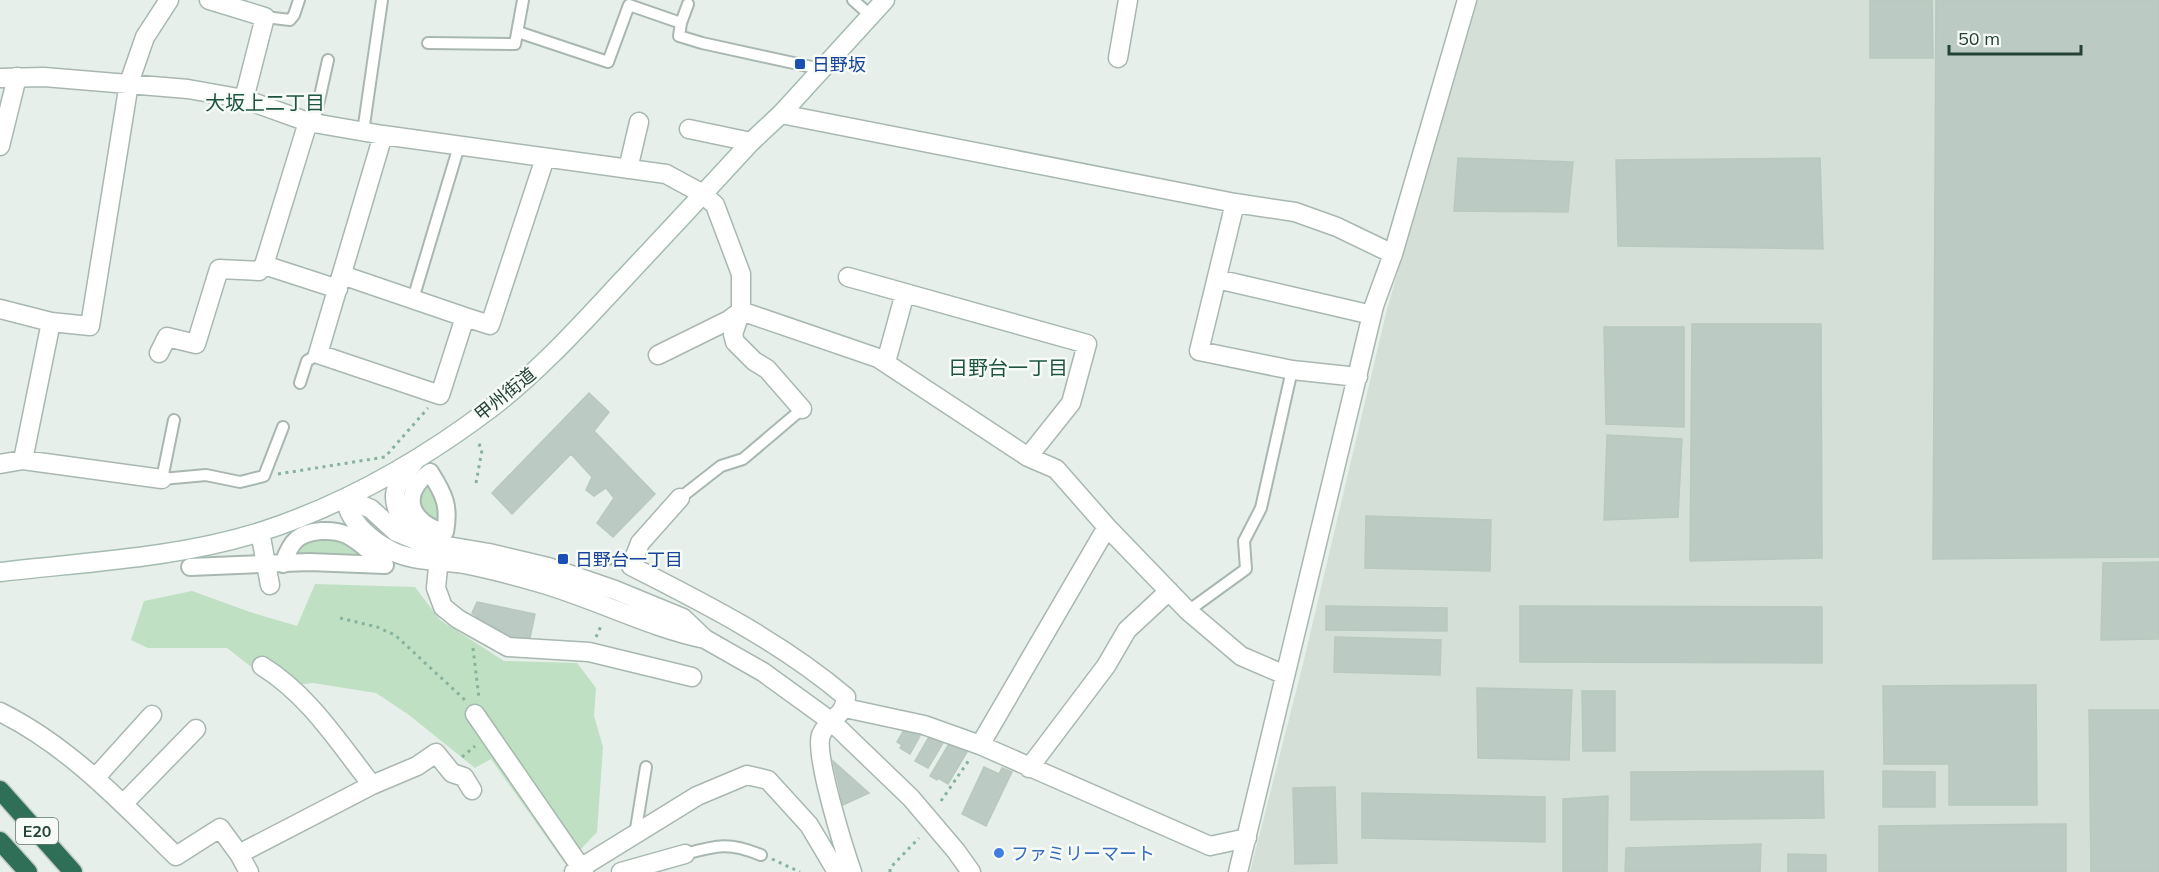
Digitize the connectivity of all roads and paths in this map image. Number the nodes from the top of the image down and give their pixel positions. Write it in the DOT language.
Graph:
graph roads {
  1 [pos="169,0"];
  2 [pos="209,0"];
  3 [pos="299,0"];
  4 [pos="382,0"];
  5 [pos="523,0"];
  6 [pos="854,0"];
  7 [pos="885,0"];
  8 [pos="1128,0"];
  9 [pos="1467,0"];
  10 [pos="688,4"];
  11 [pos="870,15"];
  12 [pos="265,17"];
  13 [pos="681,23"];
  14 [pos="518,32"];
  15 [pos="428,43"];
  16 [pos="1118,58"];
  17 [pos="328,60"];
  18 [pos="821,69"];
  19 [pos="9,78"];
  20 [pos="129,83"];
  21 [pos="244,99"];
  22 [pos="781,114"];
  23 [pos="639,122"];
  24 [pos="311,123"];
  25 [pos="689,129"];
  26 [pos="363,132"];
  27 [pos="383,135"];
  28 [pos="751,142"];
  29 [pos="0,146"];
  30 [pos="459,146"];
  31 [pos="545,158"];
  32 [pos="628,169"];
  33 [pos="704,194"];
  34 [pos="1235,203"];
  35 [pos="1394,254"];
  36 [pos="264,265"];
  37 [pos="848,278"];
  38 [pos="1217,279"];
  39 [pos="340,282"];
  40 [pos="905,293"];
  41 [pos="413,299"];
  42 [pos="0,309"];
  43 [pos="741,311"];
  44 [pos="1372,315"];
  45 [pos="465,317"];
  46 [pos="51,322"];
  47 [pos="159,353"];
  48 [pos="318,354"];
  49 [pos="658,355"];
  50 [pos="886,362"];
  51 [pos="1292,370"];
  52 [pos="1358,377"];
  53 [pos="300,382"];
  54 [pos="440,394"];
  55 [pos="802,409"];
  56 [pos="174,420"];
  57 [pos="284,427"];
  58 [pos="477,440"];
  59 [pos="1028,457"];
  60 [pos="23,460"];
  61 [pos="414,462"];
  62 [pos="0,464"];
  63 [pos="264,476"];
  64 [pos="162,479"];
  65 [pos="476,483"];
  66 [pos="346,498"];
  67 [pos="680,498"];
  68 [pos="1107,528"];
  69 [pos="260,532"];
  70 [pos="441,546"];
  71 [pos="585,562"];
  72 [pos="274,564"];
  73 [pos="631,566"];
  74 [pos="190,567"];
  75 [pos="0,572"];
  76 [pos="270,585"];
  77 [pos="1169,591"];
  78 [pos="1188,611"];
  79 [pos="340,618"];
  80 [pos="470,625"];
  81 [pos="262,666"];
  82 [pos="1285,675"];
  83 [pos="692,677"];
  84 [pos="845,708"];
  85 [pos="0,712"];
  86 [pos="475,714"];
  87 [pos="152,715"];
  88 [pos="832,722"];
  89 [pos="196,729"];
  90 [pos="980,745"];
  91 [pos="448,767"];
  92 [pos="646,767"];
  93 [pos="1029,768"];
  94 [pos="96,777"];
  95 [pos="372,785"];
  96 [pos="0,790"];
  97 [pos="472,790"];
  98 [pos="941,801"];
  99 [pos="123,804"];
  100 [pos="635,836"];
  101 [pos="919,838"];
  102 [pos="1246,838"];
  103 [pos="0,841"];
  104 [pos="239,854"];
  105 [pos="685,854"];
  106 [pos="761,855"];
  107 [pos="178,864"];
  108 [pos="579,870"];
  109 [pos="28,872"];
  110 [pos="73,872"];
  111 [pos="249,872"];
  112 [pos="621,872"];
  113 [pos="800,872"];
  114 [pos="837,872"];
  115 [pos="852,872"];
  116 [pos="890,872"];
  117 [pos="971,872"];
  118 [pos="1238,872"];
  1 -- 20 [label="street"];
  2 -- 12 [label="street"];
  3 -- 12 [label="lane"];
  4 -- 26 [label="lane"];
  5 -- 14 [label="lane"];
  6 -- 11 [label="lane"];
  7 -- 11 [label="street, 甲州街道"];
  8 -- 16 [label="street"];
  9 -- 35 [label="street"];
  10 -- 13 [label="lane"];
  11 -- 18 [label="street, 甲州街道"];
  12 -- 21 [label="street"];
  13 -- 14 [label="lane"];
  13 -- 18 [label="lane"];
  14 -- 15 [label="lane"];
  17 -- 24 [label="lane"];
  18 -- 22 [label="street, 甲州街道"];
  19 -- 20 [label="street"];
  19 -- 29 [label="street"];
  20 -- 21 [label="street"];
  20 -- 46 [label="street"];
  21 -- 24 [label="street"];
  22 -- 28 [label="street, 甲州街道"];
  22 -- 34 [label="street"];
  23 -- 32 [label="street"];
  24 -- 26 [label="street"];
  24 -- 36 [label="street"];
  25 -- 28 [label="street"];
  26 -- 27 [label="street"];
  27 -- 30 [label="street"];
  27 -- 39 [label="street"];
  28 -- 33 [label="street, 甲州街道"];
  30 -- 31 [label="street"];
  30 -- 41 [label="lane"];
  31 -- 32 [label="street"];
  31 -- 45 [label="street"];
  32 -- 33 [label="street"];
  33 -- 43 [label="street"];
  33 -- 61 [label="street, 甲州街道"];
  34 -- 35 [label="street"];
  34 -- 38 [label="street"];
  35 -- 44 [label="street"];
  36 -- 39 [label="street"];
  36 -- 47 [label="street"];
  37 -- 40 [label="street"];
  38 -- 44 [label="street"];
  38 -- 51 [label="street"];
  39 -- 41 [label="street"];
  39 -- 48 [label="street"];
  40 -- 50 [label="street"];
  40 -- 59 [label="street"];
  41 -- 45 [label="street"];
  42 -- 46 [label="street"];
  43 -- 49 [label="street"];
  43 -- 50 [label="street"];
  43 -- 55 [label="street"];
  44 -- 52 [label="street"];
  45 -- 54 [label="street"];
  46 -- 60 [label="street"];
  48 -- 53 [label="lane"];
  48 -- 54 [label="street"];
  50 -- 59 [label="street"];
  51 -- 52 [label="street"];
  51 -- 78 [label="lane"];
  52 -- 82 [label="street"];
  54 -- 63 [label="path"];
  55 -- 67 [label="lane"];
  56 -- 64 [label="lane"];
  57 -- 63 [label="lane"];
  58 -- 65 [label="path"];
  59 -- 68 [label="street"];
  60 -- 62 [label="street"];
  60 -- 64 [label="street"];
  61 -- 66 [label="street, 甲州街道"];
  61 -- 70 [label="street"];
  63 -- 64 [label="lane"];
  66 -- 69 [label="street, 甲州街道"];
  66 -- 70 [label="street"];
  67 -- 73 [label="street"];
  68 -- 77 [label="street"];
  68 -- 90 [label="street"];
  69 -- 72 [label="street"];
  69 -- 75 [label="street, 甲州街道"];
  70 -- 80 [label="street"];
  70 -- 88 [label="street"];
  71 -- 73 [label="path"];
  72 -- 72 [label="street"];
  72 -- 74 [label="street"];
  72 -- 76 [label="street"];
  73 -- 84 [label="street"];
  77 -- 78 [label="street"];
  77 -- 93 [label="street"];
  78 -- 82 [label="street"];
  79 -- 86 [label="path"];
  80 -- 83 [label="street"];
  80 -- 86 [label="path"];
  81 -- 95 [label="street"];
  82 -- 102 [label="street"];
  84 -- 88 [label="street"];
  84 -- 90 [label="street"];
  85 -- 94 [label="street"];
  86 -- 91 [label="path"];
  86 -- 108 [label="street"];
  87 -- 94 [label="street"];
  88 -- 115 [label="street"];
  88 -- 117 [label="street"];
  89 -- 99 [label="street"];
  90 -- 93 [label="street"];
  90 -- 98 [label="path"];
  91 -- 95 [label="street"];
  91 -- 97 [label="street"];
  92 -- 100 [label="lane"];
  93 -- 102 [label="street"];
  94 -- 99 [label="street"];
  95 -- 104 [label="street"];
  96 -- 110 [label="highway, E20"];
  99 -- 107 [label="street"];
  100 -- 108 [label="street"];
  100 -- 114 [label="street"];
  101 -- 116 [label="path"];
  102 -- 118 [label="street"];
  103 -- 109 [label="highway, E20"];
  104 -- 107 [label="street"];
  104 -- 111 [label="street"];
  105 -- 106 [label="lane"];
  105 -- 112 [label="street"];
  106 -- 113 [label="path"];
}
